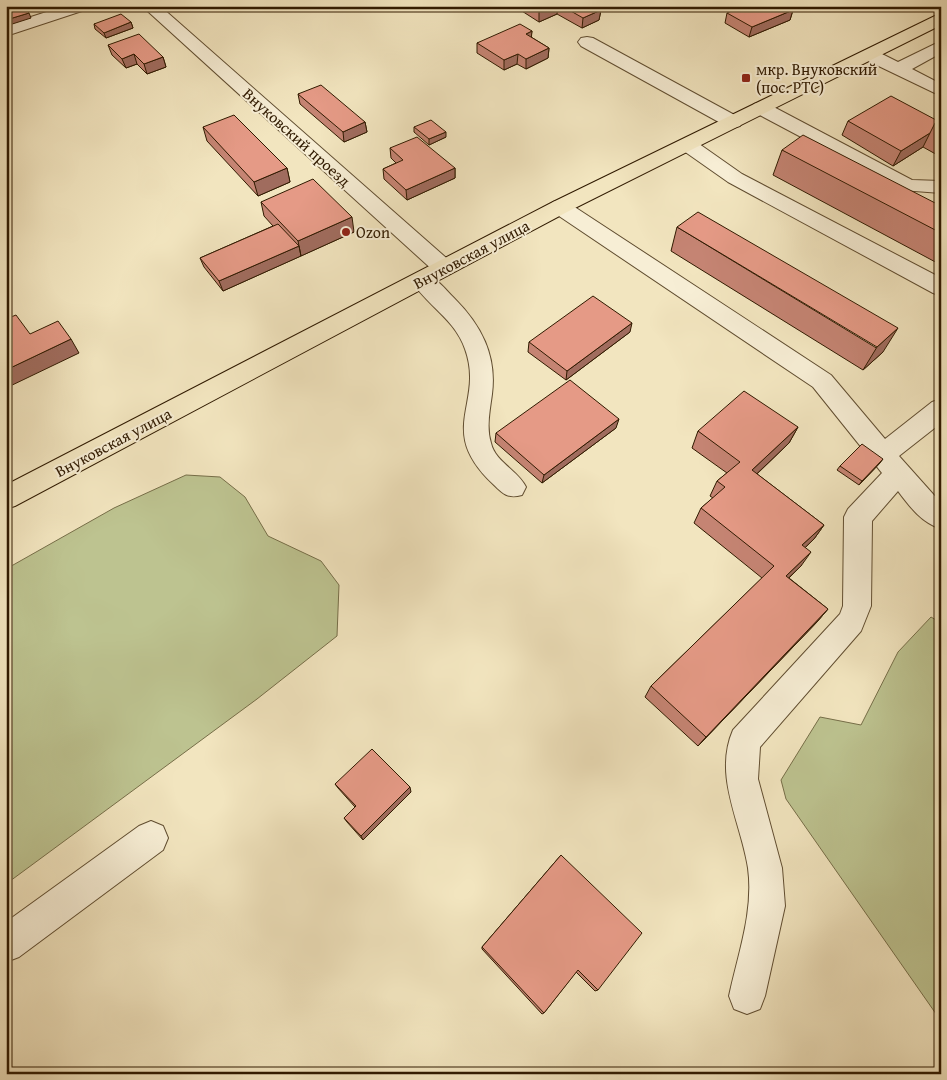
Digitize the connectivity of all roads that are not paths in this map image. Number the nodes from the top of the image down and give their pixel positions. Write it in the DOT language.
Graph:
graph roads {
  1 [pos="82,6"];
  2 [pos="150,6"];
  3 [pos="941,18"];
  4 [pos="6,31"];
  5 [pos="587,42"];
  6 [pos="941,46"];
  7 [pos="870,55"];
  8 [pos="899,69"];
  9 [pos="941,91"];
  10 [pos="761,108"];
  11 [pos="733,122"];
  12 [pos="688,145"];
  13 [pos="941,187"];
  14 [pos="560,207"];
  15 [pos="444,268"];
  16 [pos="422,280"];
  17 [pos="941,288"];
  18 [pos="941,410"];
  19 [pos="890,463"];
  20 [pos="513,487"];
  21 [pos="6,498"];
  22 [pos="941,518"];
  23 [pos="151,838"];
  24 [pos="6,944"];
  25 [pos="747,996"];
  1 -- 4 [label="street"];
  2 -- 15 [label="street, Внуковский проезд"];
  3 -- 7 [label="main road, Внуковская улица"];
  5 -- 11 [label="street"];
  6 -- 8 [label="street"];
  7 -- 8 [label="street"];
  7 -- 10 [label="main road, Внуковская улица"];
  8 -- 9 [label="street"];
  10 -- 11 [label="main road, Внуковская улица"];
  10 -- 13 [label="street"];
  11 -- 12 [label="main road, Внуковская улица"];
  12 -- 14 [label="main road, Внуковская улица"];
  12 -- 17 [label="street"];
  14 -- 15 [label="main road, Внуковская улица"];
  14 -- 19 [label="street"];
  15 -- 16 [label="main road, Внуковская улица"];
  16 -- 20 [label="street"];
  16 -- 21 [label="main road, Внуковская улица"];
  18 -- 19 [label="street"];
  19 -- 22 [label="street"];
  19 -- 25 [label="street"];
  23 -- 24 [label="street"];
}
